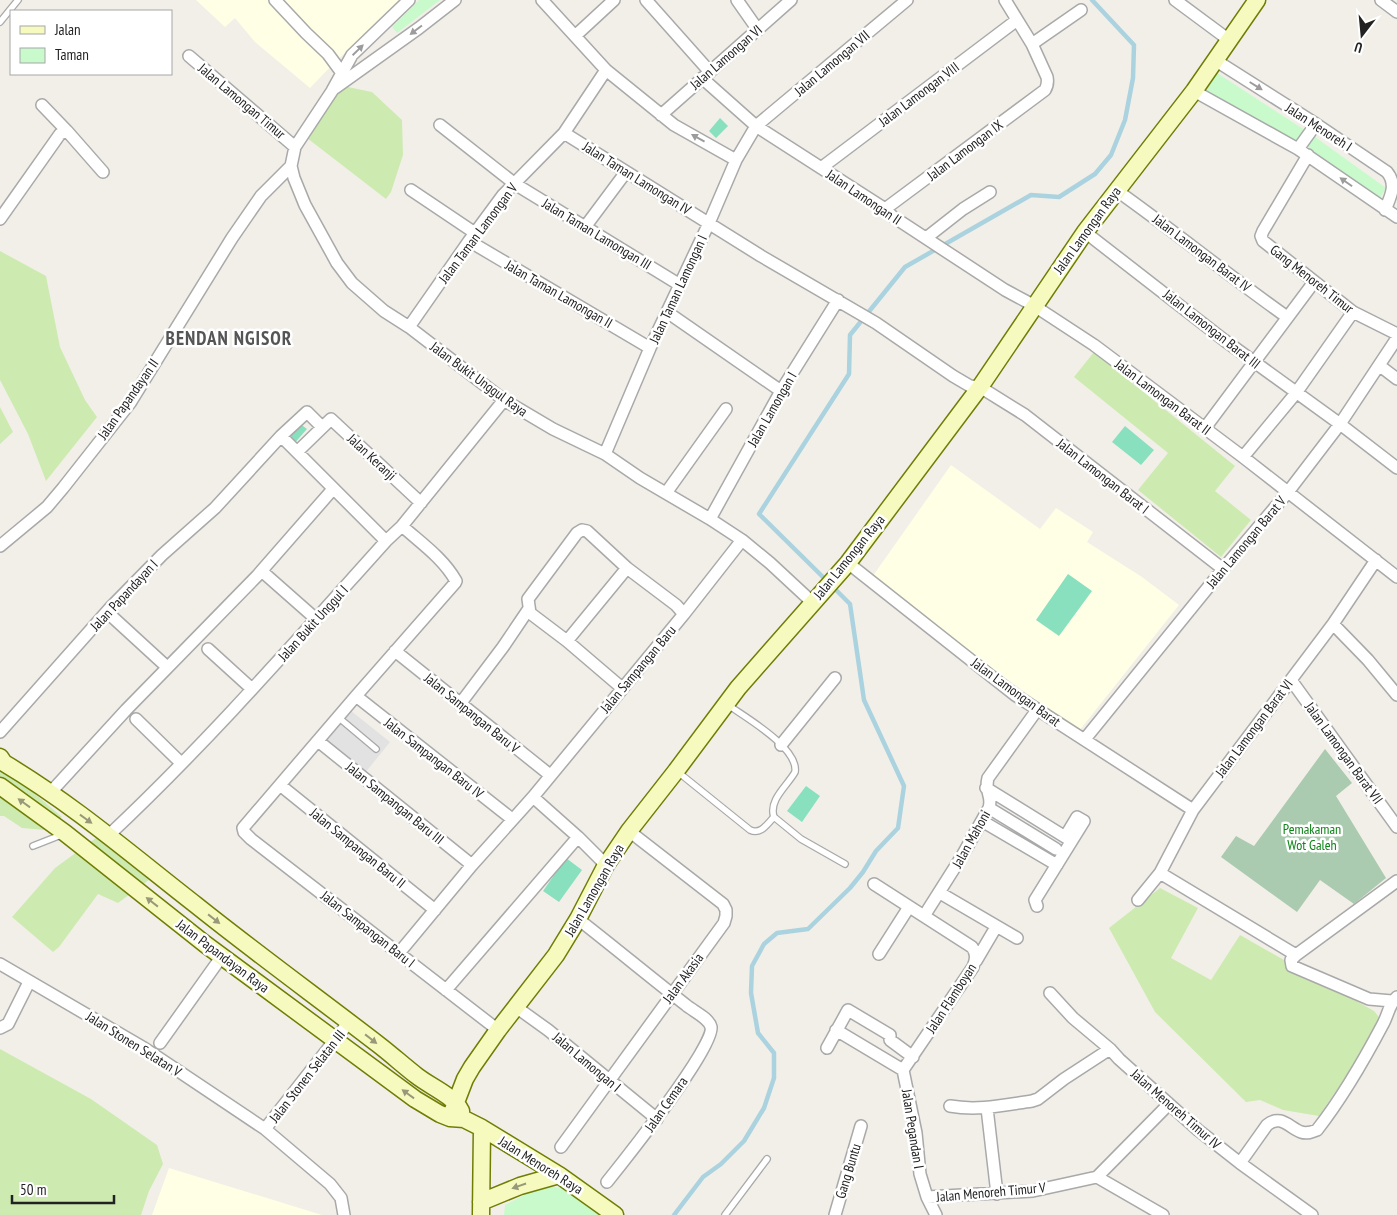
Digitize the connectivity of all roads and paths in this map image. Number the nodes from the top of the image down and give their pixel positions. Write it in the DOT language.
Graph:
graph roads {
  1 [pos="18,0"];
  2 [pos="275,0"];
  3 [pos="409,0"];
  4 [pos="455,0"];
  5 [pos="542,0"];
  6 [pos="614,0"];
  7 [pos="646,0"];
  8 [pos="737,0"];
  9 [pos="790,0"];
  10 [pos="907,0"];
  11 [pos="1005,0"];
  12 [pos="1175,0"];
  13 [pos="1257,0"];
  14 [pos="1381,0"];
  15 [pos="1081,10"];
  16 [pos="1397,12"];
  17 [pos="1017,20"];
  18 [pos="0,22"];
  19 [pos="758,30"];
  20 [pos="575,36"];
  21 [pos="1229,40"];
  22 [pos="1032,44"];
  23 [pos="189,56"];
  24 [pos="1215,60"];
  25 [pos="606,70"];
  26 [pos="342,73"];
  27 [pos="706,75"];
  28 [pos="1194,90"];
  29 [pos="332,91"];
  30 [pos="42,105"];
  31 [pos="661,115"];
  32 [pos="1316,124"];
  33 [pos="440,125"];
  34 [pos="756,126"];
  35 [pos="67,131"];
  36 [pos="564,133"];
  37 [pos="295,147"];
  38 [pos="1298,149"];
  39 [pos="1308,155"];
  40 [pos="736,160"];
  41 [pos="292,166"];
  42 [pos="821,168"];
  43 [pos="103,172"];
  44 [pos="626,172"];
  45 [pos="514,184"];
  46 [pos="411,190"];
  47 [pos="1116,190"];
  48 [pos="990,192"];
  49 [pos="885,209"];
  50 [pos="1386,210"];
  51 [pos="1397,217"];
  52 [pos="0,219"];
  53 [pos="709,223"];
  54 [pos="586,227"];
  55 [pos="1085,232"];
  56 [pos="472,237"];
  57 [pos="926,238"];
  58 [pos="1314,282"];
  59 [pos="680,285"];
  60 [pos="838,300"];
  61 [pos="1034,306"];
  62 [pos="667,312"];
  63 [pos="1353,312"];
  64 [pos="1288,317"];
  65 [pos="409,328"];
  66 [pos="1397,336"];
  67 [pos="650,348"];
  68 [pos="1254,362"];
  69 [pos="1380,366"];
  70 [pos="1397,379"];
  71 [pos="980,387"];
  72 [pos="782,391"];
  73 [pos="1296,393"];
  74 [pos="504,400"];
  75 [pos="726,409"];
  76 [pos="1340,424"];
  77 [pos="322,427"];
  78 [pos="1205,428"];
  79 [pos="281,436"];
  80 [pos="297,452"];
  81 [pos="605,454"];
  82 [pos="1243,456"];
  83 [pos="1397,468"];
  84 [pos="333,489"];
  85 [pos="1288,492"];
  86 [pos="666,493"];
  87 [pos="422,502"];
  88 [pos="710,519"];
  89 [pos="402,526"];
  90 [pos="742,540"];
  91 [pos="386,541"];
  92 [pos="0,546"];
  93 [pos="1376,560"];
  94 [pos="846,564"];
  95 [pos="627,568"];
  96 [pos="1224,569"];
  97 [pos="264,574"];
  98 [pos="1397,577"];
  99 [pos="814,600"];
  100 [pos="528,610"];
  101 [pos="107,612"];
  102 [pos="684,614"];
  103 [pos="316,619"];
  104 [pos="1333,624"];
  105 [pos="567,641"];
  106 [pos="208,649"];
  107 [pos="394,651"];
  108 [pos="168,667"];
  109 [pos="835,678"];
  110 [pos="1290,680"];
  111 [pos="622,688"];
  112 [pos="252,689"];
  113 [pos="1397,695"];
  114 [pos="356,696"];
  115 [pos="460,704"];
  116 [pos="726,704"];
  117 [pos="1037,710"];
  118 [pos="338,717"];
  119 [pos="136,718"];
  120 [pos="0,732"];
  121 [pos="1085,739"];
  122 [pos="318,740"];
  123 [pos="782,745"];
  124 [pos="376,749"];
  125 [pos="0,757"];
  126 [pos="181,763"];
  127 [pos="676,771"];
  128 [pos="550,775"];
  129 [pos="0,786"];
  130 [pos="280,786"];
  131 [pos="986,788"];
  132 [pos="50,793"];
  133 [pos="533,797"];
  134 [pos="988,808"];
  135 [pos="1193,810"];
  136 [pos="774,817"];
  137 [pos="512,819"];
  138 [pos="982,820"];
  139 [pos="1397,827"];
  140 [pos="628,831"];
  141 [pos="65,833"];
  142 [pos="109,835"];
  143 [pos="578,837"];
  144 [pos="33,846"];
  145 [pos="1056,849"];
  146 [pos="845,864"];
  147 [pos="472,865"];
  148 [pos="606,865"];
  149 [pos="1057,866"];
  150 [pos="1160,873"];
  151 [pos="1397,881"];
  152 [pos="874,884"];
  153 [pos="940,893"];
  154 [pos="1138,900"];
  155 [pos="1037,906"];
  156 [pos="909,907"];
  157 [pos="435,910"];
  158 [pos="924,916"];
  159 [pos="578,919"];
  160 [pos="996,927"];
  161 [pos="1017,938"];
  162 [pos="399,953"];
  163 [pos="879,954"];
  164 [pos="1296,955"];
  165 [pos="222,956"];
  166 [pos="976,961"];
  167 [pos="0,964"];
  168 [pos="287,977"];
  169 [pos="30,982"];
  170 [pos="446,990"];
  171 [pos="272,993"];
  172 [pos="672,993"];
  173 [pos="1050,993"];
  174 [pos="1394,999"];
  175 [pos="516,1007"];
  176 [pos="349,1022"];
  177 [pos="0,1028"];
  178 [pos="498,1030"];
  179 [pos="836,1030"];
  180 [pos="335,1040"];
  181 [pos="160,1043"];
  182 [pos="827,1048"];
  183 [pos="1110,1049"];
  184 [pos="913,1057"];
  185 [pos="903,1070"];
  186 [pos="610,1082"];
  187 [pos="1169,1104"];
  188 [pos="950,1106"];
  189 [pos="987,1108"];
  190 [pos="457,1114"];
  191 [pos="657,1119"];
  192 [pos="861,1126"];
  193 [pos="265,1128"];
  194 [pos="482,1128"];
  195 [pos="561,1147"];
  196 [pos="767,1159"];
  197 [pos="1240,1164"];
  198 [pos="559,1176"];
  199 [pos="1097,1177"];
  200 [pos="608,1182"];
  201 [pos="997,1194"];
  202 [pos="927,1197"];
  203 [pos="481,1209"];
  204 [pos="727,1214"];
  205 [pos="344,1215"];
  206 [pos="615,1215"];
  207 [pos="834,1215"];
  208 [pos="936,1215"];
  209 [pos="1163,1215"];
  210 [pos="1312,1215"];
  1 -- 18 [label="lane"];
  2 -- 26 [label="street"];
  26 -- 3 [label="street, one-way"];
  4 -- 29 [label="street, one-way"];
  5 -- 20 [label="street"];
  6 -- 20 [label="street"];
  7 -- 27 [label="street, Jalan Lamongan II"];
  8 -- 19 [label="street"];
  9 -- 19 [label="street, Jalan Lamongan VI"];
  10 -- 34 [label="street, Jalan Lamongan VII"];
  11 -- 17 [label="street"];
  12 -- 21 [label="street"];
  13 -- 21 [label="main road, Jalan Lamongan Raya"];
  14 -- 16 [label="street"];
  15 -- 22 [label="street"];
  17 -- 22 [label="street"];
  17 -- 42 [label="street, Jalan Lamongan VIII"];
  19 -- 27 [label="street, Jalan Lamongan VI"];
  20 -- 25 [label="street"];
  21 -- 24 [label="main road, Jalan Lamongan Raya"];
  22 -- 49 [label="street, Jalan Lamongan IX"];
  23 -- 37 [label="street, Jalan Lamongan Timur"];
  24 -- 28 [label="main road, Jalan Lamongan Raya"];
  24 -- 32 [label="street, Jalan Menoreh I, one-way"];
  25 -- 31 [label="street"];
  25 -- 36 [label="street, Jalan Taman Lamongan V"];
  26 -- 29 [label="street"];
  27 -- 31 [label="street, Jalan Lamongan VI"];
  27 -- 34 [label="street, Jalan Lamongan II"];
  28 -- 38 [label="street"];
  28 -- 47 [label="main road, Jalan Lamongan Raya"];
  29 -- 37 [label="street"];
  30 -- 35 [label="street"];
  40 -- 31 [label="street, one-way"];
  32 -- 38 [label="street"];
  32 -- 50 [label="street, Jalan Menoreh I"];
  33 -- 45 [label="street, Jalan Taman Lamongan III"];
  34 -- 40 [label="street, Jalan Taman Lamongan I"];
  34 -- 42 [label="street, Jalan Lamongan II"];
  35 -- 43 [label="street"];
  35 -- 52 [label="street"];
  36 -- 44 [label="street, Jalan Taman Lamongan IV"];
  36 -- 45 [label="street, Jalan Taman Lamongan V"];
  37 -- 41 [label="street, Jalan Bukit Unggul Raya"];
  38 -- 39 [label="street"];
  50 -- 39 [label="street, one-way"];
  39 -- 58 [label="street, Gang Menoreh Timur"];
  40 -- 53 [label="street, Jalan Taman Lamongan I"];
  41 -- 65 [label="street, Jalan Bukit Unggul Raya"];
  41 -- 92 [label="street, Jalan Papandayan II"];
  42 -- 49 [label="street, Jalan Lamongan II"];
  44 -- 53 [label="street, Jalan Taman Lamongan IV"];
  44 -- 54 [label="street"];
  45 -- 54 [label="street, Jalan Taman Lamongan III"];
  45 -- 56 [label="street, Jalan Taman Lamongan V"];
  46 -- 56 [label="street, Jalan Taman Lamongan II"];
  47 -- 55 [label="main road, Jalan Lamongan Raya"];
  47 -- 64 [label="street, Jalan Lamongan Barat IV"];
  48 -- 57 [label="street"];
  49 -- 57 [label="street, Jalan Lamongan II"];
  50 -- 51 [label="street"];
  53 -- 59 [label="street, Jalan Taman Lamongan I"];
  53 -- 60 [label="street"];
  54 -- 59 [label="street, Jalan Taman Lamongan III"];
  55 -- 61 [label="main road, Jalan Lamongan Raya"];
  55 -- 68 [label="street, Jalan Lamongan Barat III"];
  56 -- 65 [label="street, Jalan Taman Lamongan V"];
  56 -- 67 [label="street, Jalan Taman Lamongan II"];
  57 -- 61 [label="street, Jalan Lamongan II"];
  58 -- 63 [label="street, Gang Menoreh Timur"];
  58 -- 64 [label="street"];
  59 -- 62 [label="street, Jalan Taman Lamongan I"];
  60 -- 71 [label="street"];
  60 -- 72 [label="street, Jalan Lamongan I"];
  61 -- 71 [label="main road, Jalan Lamongan Raya"];
  61 -- 78 [label="street, Jalan Lamongan Barat II"];
  62 -- 67 [label="street, Jalan Taman Lamongan I"];
  62 -- 72 [label="street"];
  63 -- 66 [label="street, Gang Menoreh Timur"];
  63 -- 73 [label="street"];
  64 -- 68 [label="street"];
  65 -- 74 [label="street, Jalan Bukit Unggul Raya"];
  66 -- 69 [label="street, Jalan Lamongan Barat V"];
  67 -- 81 [label="street, Jalan Taman Lamongan I"];
  68 -- 73 [label="street, Jalan Lamongan Barat III"];
  68 -- 78 [label="street"];
  69 -- 70 [label="street"];
  69 -- 76 [label="street, Jalan Lamongan Barat V"];
  71 -- 94 [label="main road, Jalan Lamongan Raya"];
  71 -- 96 [label="street, Jalan Lamongan Barat I"];
  72 -- 88 [label="street, Jalan Lamongan I"];
  73 -- 76 [label="street, Jalan Lamongan Barat III"];
  73 -- 82 [label="street"];
  74 -- 81 [label="street, Jalan Bukit Unggul Raya"];
  74 -- 87 [label="street, Jalan Bukit Unggul I"];
  75 -- 86 [label="street"];
  76 -- 83 [label="street, Jalan Lamongan Barat III"];
  76 -- 85 [label="street, Jalan Lamongan Barat V"];
  77 -- 79 [label="street"];
  77 -- 80 [label="street"];
  77 -- 87 [label="street, Jalan Keranji"];
  78 -- 82 [label="street, Jalan Lamongan Barat II"];
  79 -- 80 [label="street"];
  79 -- 101 [label="street, Jalan Papandayan I"];
  80 -- 84 [label="street"];
  81 -- 86 [label="street, Jalan Bukit Unggul Raya"];
  82 -- 85 [label="street, Jalan Lamongan Barat II"];
  84 -- 91 [label="street"];
  84 -- 108 [label="street"];
  85 -- 93 [label="street, Jalan Lamongan Barat II"];
  85 -- 96 [label="street, Jalan Lamongan Barat V"];
  86 -- 88 [label="street, Jalan Bukit Unggul Raya"];
  87 -- 89 [label="street, Jalan Bukit Unggul I"];
  88 -- 90 [label="street, Jalan Bukit Unggul Raya"];
  89 -- 91 [label="street, Jalan Bukit Unggul I"];
  89 -- 107 [label="street"];
  90 -- 99 [label="street, Jalan Bukit Unggul Raya"];
  90 -- 102 [label="street, Jalan Sampangan Baru"];
  91 -- 103 [label="street, Jalan Bukit Unggul I"];
  93 -- 98 [label="street, Jalan Lamongan Barat II"];
  93 -- 104 [label="street, Jalan Lamongan Barat VI"];
  94 -- 99 [label="main road, Jalan Lamongan Raya"];
  94 -- 117 [label="street, Jalan Lamongan Barat"];
  95 -- 100 [label="street"];
  95 -- 102 [label="street"];
  95 -- 105 [label="street"];
  96 -- 121 [label="street, Jalan Lamongan Barat V"];
  97 -- 103 [label="street"];
  99 -- 116 [label="main road, Jalan Lamongan Raya"];
  100 -- 105 [label="street"];
  100 -- 115 [label="street"];
  101 -- 108 [label="street"];
  101 -- 120 [label="street, Jalan Papandayan I"];
  102 -- 111 [label="street, Jalan Sampangan Baru"];
  103 -- 112 [label="street, Jalan Bukit Unggul I"];
  104 -- 110 [label="street, Jalan Lamongan Barat VI"];
  104 -- 113 [label="street"];
  105 -- 111 [label="street"];
  106 -- 112 [label="street"];
  107 -- 114 [label="street"];
  107 -- 115 [label="street, Jalan Sampangan Baru V"];
  108 -- 132 [label="street"];
  109 -- 123 [label="street"];
  110 -- 135 [label="street, Jalan Lamongan Barat VI"];
  110 -- 139 [label="street, Jalan Lamongan Barat VII"];
  111 -- 128 [label="street, Jalan Sampangan Baru"];
  112 -- 126 [label="street, Jalan Bukit Unggul I"];
  114 -- 118 [label="street"];
  114 -- 137 [label="street, Jalan Sampangan Baru IV"];
  115 -- 128 [label="street, Jalan Sampangan Baru V"];
  116 -- 123 [label="lane"];
  116 -- 127 [label="main road, Jalan Lamongan Raya"];
  117 -- 121 [label="street, Jalan Lamongan Barat"];
  117 -- 131 [label="street, Jalan Mahoni"];
  118 -- 122 [label="street"];
  118 -- 124 [label="lane"];
  119 -- 126 [label="street"];
  121 -- 135 [label="street, Jalan Lamongan Barat"];
  122 -- 130 [label="street"];
  122 -- 147 [label="street, Jalan Sampangan Baru III"];
  123 -- 136 [label="lane"];
  125 -- 132 [label="main road, Jalan Papandayan Raya"];
  126 -- 142 [label="street, Jalan Bukit Unggul I"];
  127 -- 136 [label="lane"];
  127 -- 140 [label="main road, Jalan Lamongan Raya"];
  128 -- 133 [label="street, Jalan Sampangan Baru"];
  141 -- 129 [label="main road, Jalan Papandayan Raya, one-way"];
  130 -- 157 [label="street, Jalan Sampangan Baru II"];
  130 -- 162 [label="street, Jalan Sampangan Baru I"];
  131 -- 134 [label="street, Jalan Mahoni"];
  131 -- 149 [label="street"];
  132 -- 142 [label="main road, Jalan Papandayan Raya, one-way"];
  133 -- 137 [label="street, Jalan Sampangan Baru"];
  133 -- 143 [label="street"];
  134 -- 138 [label="street, Jalan Mahoni"];
  134 -- 145 [label="street"];
  135 -- 150 [label="street, Jalan Lamongan Barat VI"];
  136 -- 146 [label="lane"];
  137 -- 147 [label="street, Jalan Sampangan Baru"];
  138 -- 149 [label="street"];
  138 -- 153 [label="street, Jalan Mahoni"];
  140 -- 148 [label="main road, Jalan Lamongan Raya"];
  140 -- 172 [label="street, Jalan Akasia"];
  141 -- 144 [label="lane"];
  165 -- 141 [label="main road, Jalan Papandayan Raya, one-way"];
  142 -- 168 [label="main road, Jalan Papandayan Raya, one-way"];
  143 -- 148 [label="street"];
  143 -- 170 [label="street"];
  147 -- 157 [label="street, Jalan Sampangan Baru"];
  148 -- 159 [label="main road, Jalan Lamongan Raya"];
  149 -- 155 [label="street"];
  150 -- 154 [label="street, Jalan Lamongan Barat VI"];
  150 -- 164 [label="street"];
  151 -- 164 [label="street"];
  152 -- 156 [label="street, Jalan Flamboyan"];
  153 -- 158 [label="street, Jalan Mahoni"];
  153 -- 160 [label="street"];
  156 -- 158 [label="street, Jalan Flamboyan"];
  156 -- 163 [label="street"];
  157 -- 162 [label="street, Jalan Sampangan Baru"];
  158 -- 166 [label="street, Jalan Flamboyan"];
  159 -- 172 [label="street"];
  159 -- 175 [label="main road, Jalan Lamongan Raya"];
  160 -- 161 [label="street"];
  160 -- 166 [label="street"];
  162 -- 170 [label="street, Jalan Sampangan Baru I"];
  164 -- 174 [label="street"];
  165 -- 171 [label="main road, Jalan Papandayan Raya"];
  165 -- 181 [label="street"];
  166 -- 184 [label="street, Jalan Flamboyan"];
  167 -- 169 [label="street, Jalan Stonen Selatan V"];
  168 -- 171 [label="main road"];
  168 -- 176 [label="main road, Jalan Papandayan Raya"];
  169 -- 177 [label="street"];
  169 -- 193 [label="street, Jalan Stonen Selatan V"];
  170 -- 178 [label="street, Jalan Sampangan Baru I"];
  171 -- 180 [label="main road, Jalan Papandayan Raya"];
  172 -- 186 [label="street, Jalan Akasia"];
  172 -- 191 [label="street, Jalan Cemara"];
  173 -- 183 [label="street, Jalan Menoreh Timur IV"];
  174 -- 197 [label="street"];
  175 -- 178 [label="main road, Jalan Lamongan Raya"];
  175 -- 186 [label="street, Jalan Lamongan I"];
  176 -- 180 [label="street, Jalan Stonen Selatan III"];
  176 -- 190 [label="main road, Jalan Papandayan Raya, one-way"];
  178 -- 190 [label="main road, Jalan Lamongan Raya"];
  179 -- 182 [label="street"];
  179 -- 184 [label="street"];
  179 -- 185 [label="street"];
  190 -- 180 [label="main road, Jalan Papandayan Raya, one-way"];
  180 -- 193 [label="street, Jalan Stonen Selatan III"];
  183 -- 187 [label="street, Jalan Menoreh Timur IV"];
  183 -- 189 [label="street"];
  184 -- 185 [label="street, Jalan Flamboyan"];
  185 -- 202 [label="street, Jalan Pegandan I"];
  186 -- 191 [label="street, Jalan Lamongan I"];
  186 -- 195 [label="street, Jalan Akasia"];
  187 -- 197 [label="street, Jalan Menoreh Timur IV"];
  187 -- 199 [label="street"];
  188 -- 189 [label="street"];
  189 -- 201 [label="street"];
  190 -- 194 [label="main road, Jalan Menoreh Raya"];
  191 -- 200 [label="street, Jalan Cemara"];
  192 -- 207 [label="street, Gang Buntu"];
  193 -- 205 [label="street, Jalan Stonen Selatan III"];
  194 -- 198 [label="main road, Jalan Menoreh Raya"];
  194 -- 203 [label="main road"];
  196 -- 204 [label="lane"];
  197 -- 210 [label="street, Jalan Menoreh Timur IV"];
  198 -- 203 [label="main road, one-way"];
  198 -- 206 [label="main road, Jalan Menoreh Raya"];
  199 -- 201 [label="street, Jalan Menoreh Timur V"];
  199 -- 209 [label="street"];
  201 -- 202 [label="street, Jalan Menoreh Timur V"];
  202 -- 208 [label="street, Jalan Pegandan I"];
}
